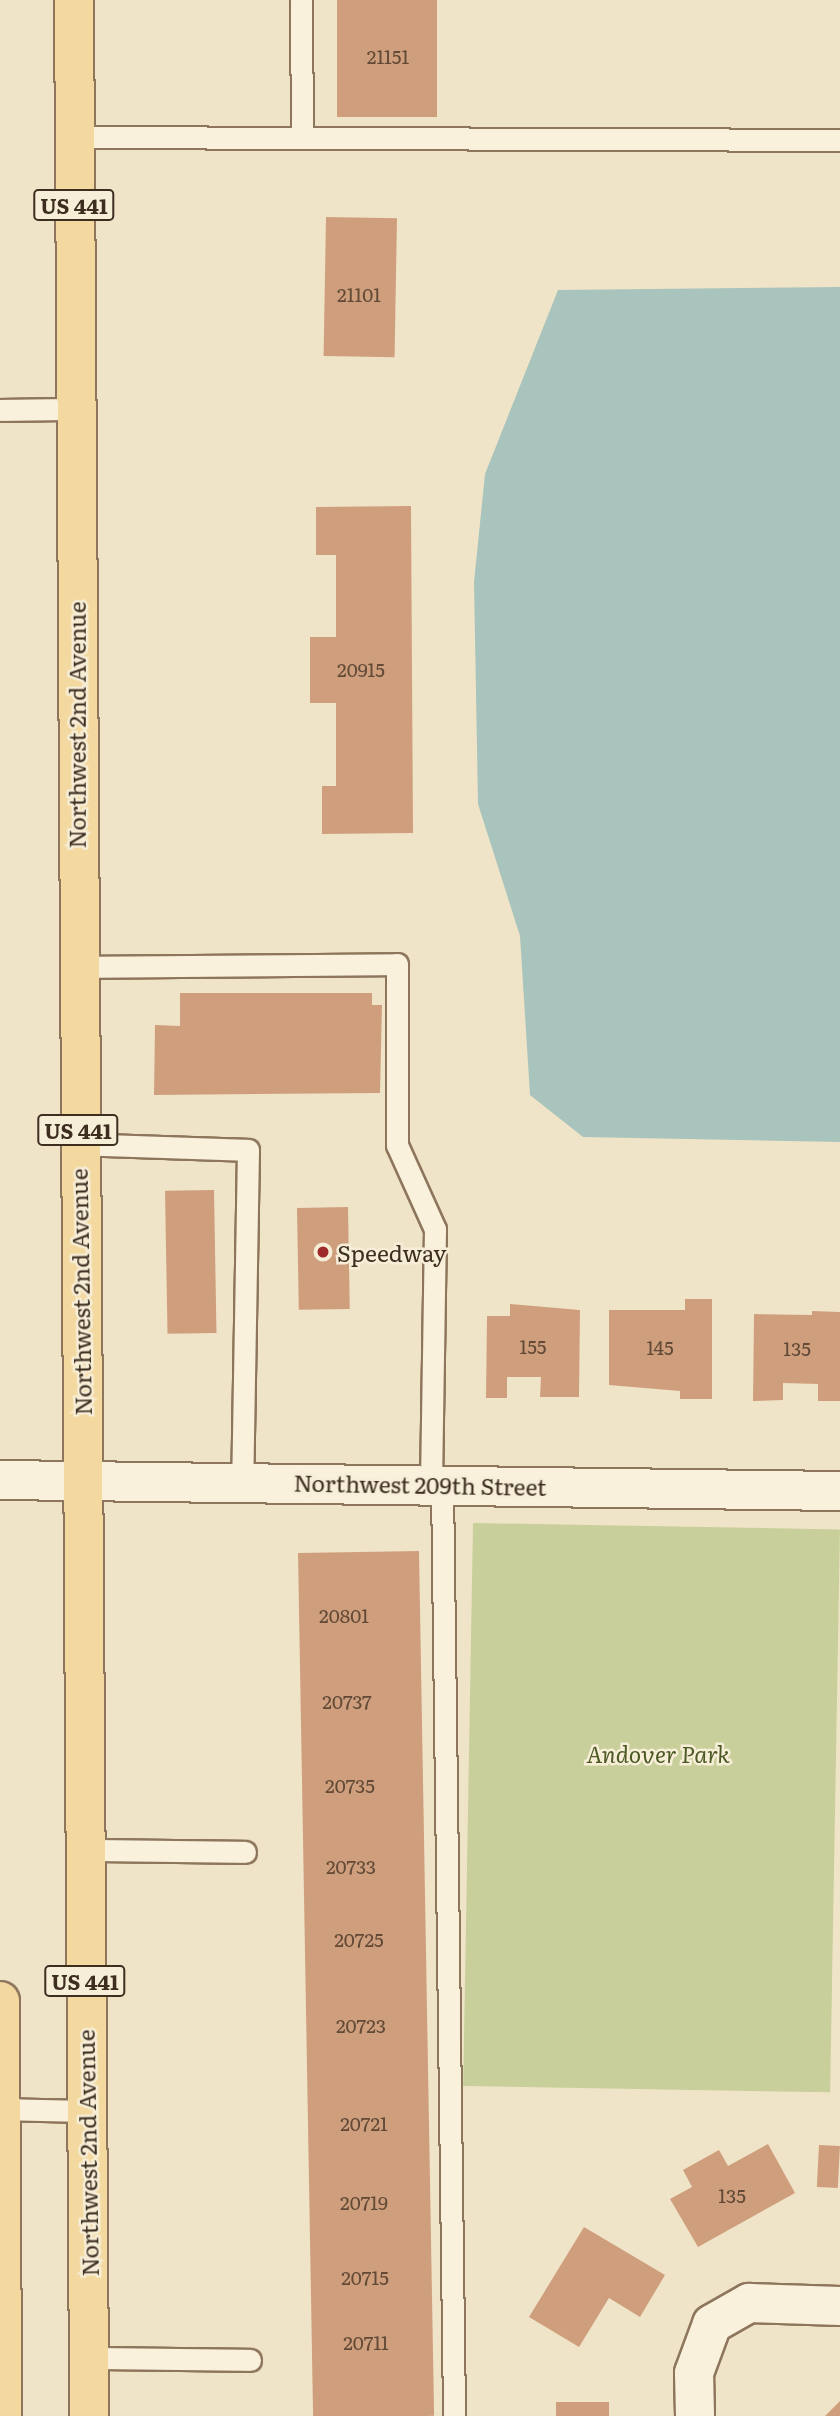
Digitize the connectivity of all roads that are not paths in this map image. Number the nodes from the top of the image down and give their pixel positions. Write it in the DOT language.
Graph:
graph roads {
  1 [pos="74,0"];
  2 [pos="301,0"];
  3 [pos="74,137"];
  4 [pos="302,138"];
  5 [pos="840,140"];
  6 [pos="75,409"];
  7 [pos="0,410"];
  8 [pos="78,967"];
  9 [pos="78,1144"];
  10 [pos="81,1479"];
  11 [pos="0,1480"];
  12 [pos="242,1481"];
  13 [pos="436,1484"];
  14 [pos="840,1491"];
  15 [pos="85,1850"];
  16 [pos="245,1852"];
  17 [pos="0,2001"];
  18 [pos="1,2109"];
  19 [pos="86,2111"];
  20 [pos="840,2306"];
  21 [pos="89,2358"];
  22 [pos="250,2360"];
  23 [pos="2,2416"];
  24 [pos="89,2416"];
  25 [pos="454,2416"];
  26 [pos="695,2416"];
  1 -- 3 [label="main road, Northwest 2nd Avenue / US 441"];
  2 -- 4 [label="lane"];
  3 -- 4 [label="lane"];
  3 -- 6 [label="main road, Northwest 2nd Avenue / US 441"];
  4 -- 5 [label="lane"];
  6 -- 7 [label="lane"];
  6 -- 8 [label="main road, Northwest 2nd Avenue / US 441"];
  8 -- 9 [label="main road, Northwest 2nd Avenue / US 441"];
  8 -- 13 [label="lane"];
  9 -- 10 [label="main road, Northwest 2nd Avenue / US 441"];
  9 -- 12 [label="lane"];
  10 -- 11 [label="street, Northwest 209th Street"];
  10 -- 12 [label="street, Northwest 209th Street"];
  10 -- 15 [label="main road, Northwest 2nd Avenue / US 441"];
  12 -- 13 [label="street, Northwest 209th Street"];
  13 -- 14 [label="street, Northwest 209th Street"];
  13 -- 25 [label="lane"];
  15 -- 16 [label="lane"];
  15 -- 19 [label="main road, Northwest 2nd Avenue / US 441"];
  17 -- 18 [label="main road"];
  18 -- 19 [label="lane"];
  18 -- 23 [label="main road"];
  19 -- 21 [label="main road, Northwest 2nd Avenue / US 441"];
  20 -- 26 [label="street"];
  21 -- 22 [label="lane"];
  21 -- 24 [label="main road, Northwest 2nd Avenue / US 441"];
}
